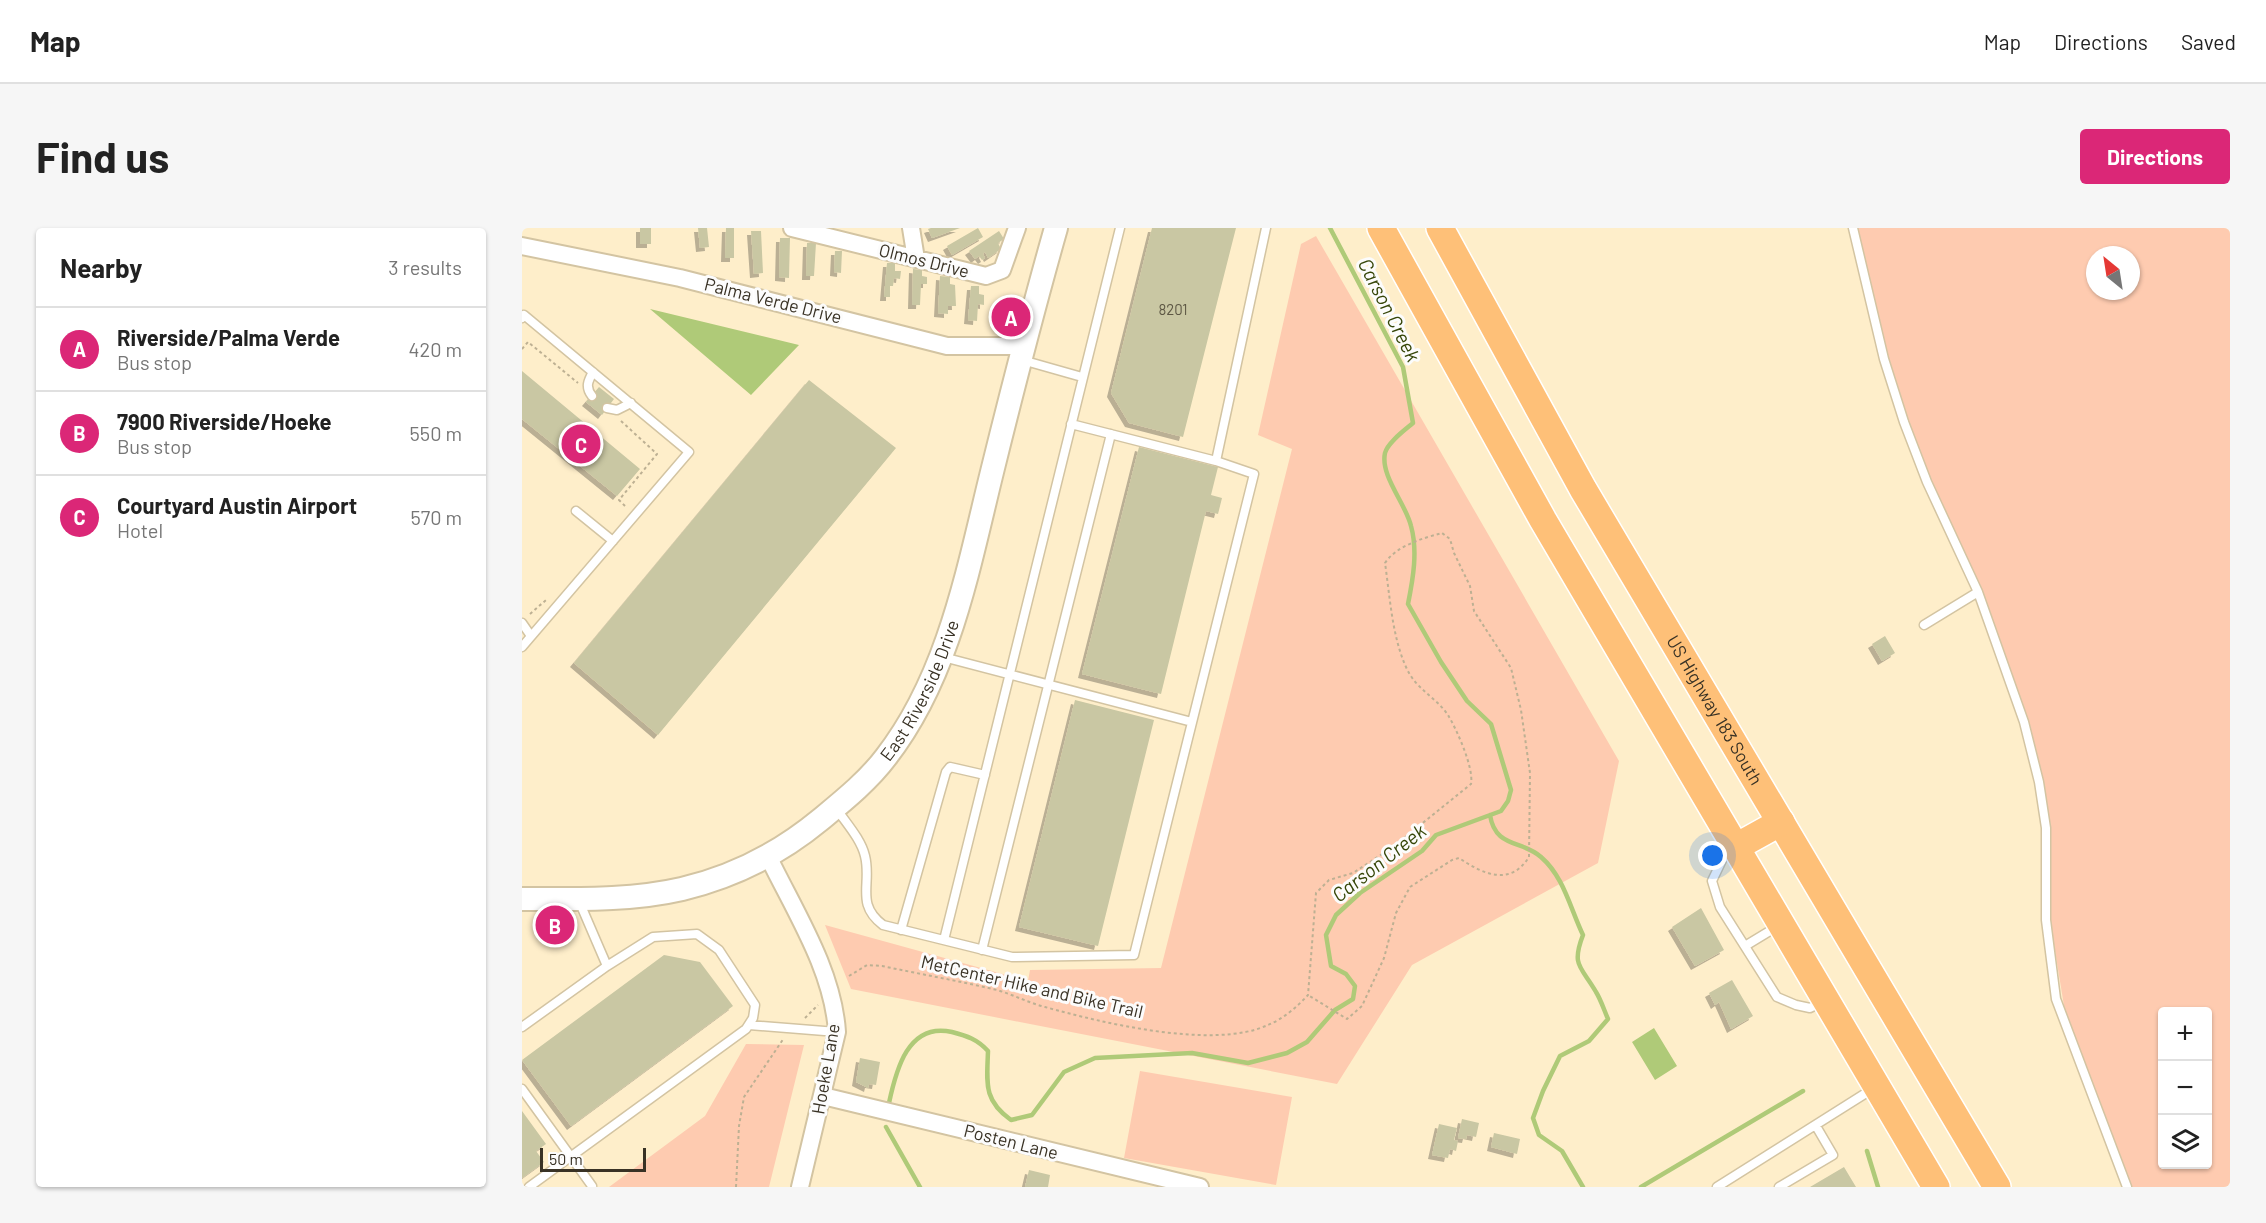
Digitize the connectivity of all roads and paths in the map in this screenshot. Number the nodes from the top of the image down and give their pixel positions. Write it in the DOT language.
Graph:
graph roads {
  1 [pos="792,228"];
  2 [pos="911,228"];
  3 [pos="1017,228"];
  4 [pos="1056,228"];
  5 [pos="1120,228"];
  6 [pos="1266,228"];
  7 [pos="1381,228"];
  8 [pos="1440,228"];
  9 [pos="1853,228"];
  10 [pos="522,246"];
  11 [pos="916,259"];
  12 [pos="522,318"];
  13 [pos="522,349"];
  14 [pos="1022,352"];
  15 [pos="591,370"];
  16 [pos="1082,377"];
  17 [pos="592,396"];
  18 [pos="631,403"];
  19 [pos="607,408"];
  20 [pos="618,418"];
  21 [pos="1071,424"];
  22 [pos="1111,434"];
  23 [pos="1216,461"];
  24 [pos="625,510"];
  25 [pos="576,511"];
  26 [pos="613,542"];
  27 [pos="1978,592"];
  28 [pos="522,623"];
  29 [pos="1924,625"];
  30 [pos="531,636"];
  31 [pos="522,647"];
  32 [pos="940,656"];
  33 [pos="1009,674"];
  34 [pos="1048,684"];
  35 [pos="1192,722"];
  36 [pos="985,775"];
  37 [pos="836,807"];
  38 [pos="1781,822"];
  39 [pos="1736,848"];
  40 [pos="768,856"];
  41 [pos="522,899"];
  42 [pos="578,899"];
  43 [pos="1781,924"];
  44 [pos="901,930"];
  45 [pos="944,940"];
  46 [pos="1745,946"];
  47 [pos="982,950"];
  48 [pos="607,966"];
  49 [pos="849,976"];
  50 [pos="1308,995"];
  51 [pos="1826,1000"];
  52 [pos="749,1025"];
  53 [pos="522,1027"];
  54 [pos="837,1032"];
  55 [pos="780,1042"];
  56 [pos="1877,1086"];
  57 [pos="522,1089"];
  58 [pos="823,1096"];
  59 [pos="1816,1126"];
  60 [pos="571,1157"];
  61 [pos="592,1186"];
  62 [pos="529,1187"];
  63 [pos="736,1187"];
  64 [pos="800,1187"];
  65 [pos="1200,1187"];
  66 [pos="1717,1187"];
  67 [pos="1779,1187"];
  68 [pos="1936,1187"];
  69 [pos="1997,1187"];
  70 [pos="2127,1187"];
  1 -- 11 [label="street, Olmos Drive"];
  2 -- 11 [label="street"];
  3 -- 11 [label="street, Olmos Drive"];
  4 -- 14 [label="main road, East Riverside Drive"];
  5 -- 16 [label="lane"];
  6 -- 23 [label="lane"];
  7 -- 39 [label="highway"];
  8 -- 38 [label="highway, US Highway 183 South"];
  9 -- 27 [label="lane"];
  10 -- 14 [label="street, Palma Verde Drive"];
  12 -- 15 [label="lane"];
  13 -- 15 [label="path"];
  14 -- 16 [label="lane"];
  14 -- 32 [label="main road, East Riverside Drive"];
  15 -- 17 [label="lane"];
  15 -- 18 [label="lane"];
  16 -- 21 [label="lane"];
  18 -- 19 [label="lane"];
  18 -- 26 [label="lane"];
  20 -- 24 [label="path"];
  21 -- 22 [label="lane"];
  21 -- 33 [label="lane"];
  22 -- 23 [label="lane"];
  22 -- 34 [label="lane"];
  23 -- 35 [label="lane"];
  25 -- 26 [label="lane"];
  26 -- 30 [label="lane"];
  27 -- 29 [label="lane"];
  27 -- 70 [label="lane"];
  28 -- 30 [label="lane"];
  30 -- 31 [label="lane"];
  32 -- 33 [label="lane"];
  32 -- 37 [label="main road, East Riverside Drive"];
  33 -- 34 [label="lane"];
  33 -- 36 [label="lane"];
  34 -- 35 [label="lane"];
  34 -- 47 [label="lane"];
  35 -- 47 [label="lane"];
  36 -- 44 [label="lane"];
  36 -- 45 [label="lane"];
  37 -- 40 [label="main road, East Riverside Drive"];
  37 -- 44 [label="lane"];
  38 -- 39 [label="highway"];
  38 -- 69 [label="highway, US Highway 183 South"];
  39 -- 43 [label="highway"];
  39 -- 46 [label="lane"];
  40 -- 42 [label="main road, East Riverside Drive"];
  40 -- 54 [label="street, Hoeke Lane"];
  41 -- 42 [label="main road, East Riverside Drive"];
  42 -- 48 [label="lane"];
  43 -- 46 [label="lane"];
  43 -- 51 [label="highway"];
  44 -- 45 [label="lane"];
  45 -- 47 [label="lane"];
  46 -- 51 [label="lane"];
  48 -- 52 [label="lane"];
  48 -- 53 [label="lane"];
  49 -- 50 [label="path, MetCenter Hike and Bike Trail"];
  50 -- 50 [label="path"];
  51 -- 56 [label="highway"];
  52 -- 54 [label="lane"];
  52 -- 60 [label="lane"];
  54 -- 58 [label="street, Hoeke Lane"];
  55 -- 63 [label="path"];
  56 -- 59 [label="lane"];
  56 -- 68 [label="highway"];
  57 -- 60 [label="lane"];
  58 -- 64 [label="street, Hoeke Lane"];
  58 -- 65 [label="street, Posten Lane"];
  59 -- 66 [label="lane"];
  59 -- 67 [label="lane"];
  60 -- 61 [label="lane"];
  60 -- 62 [label="lane"];
}
